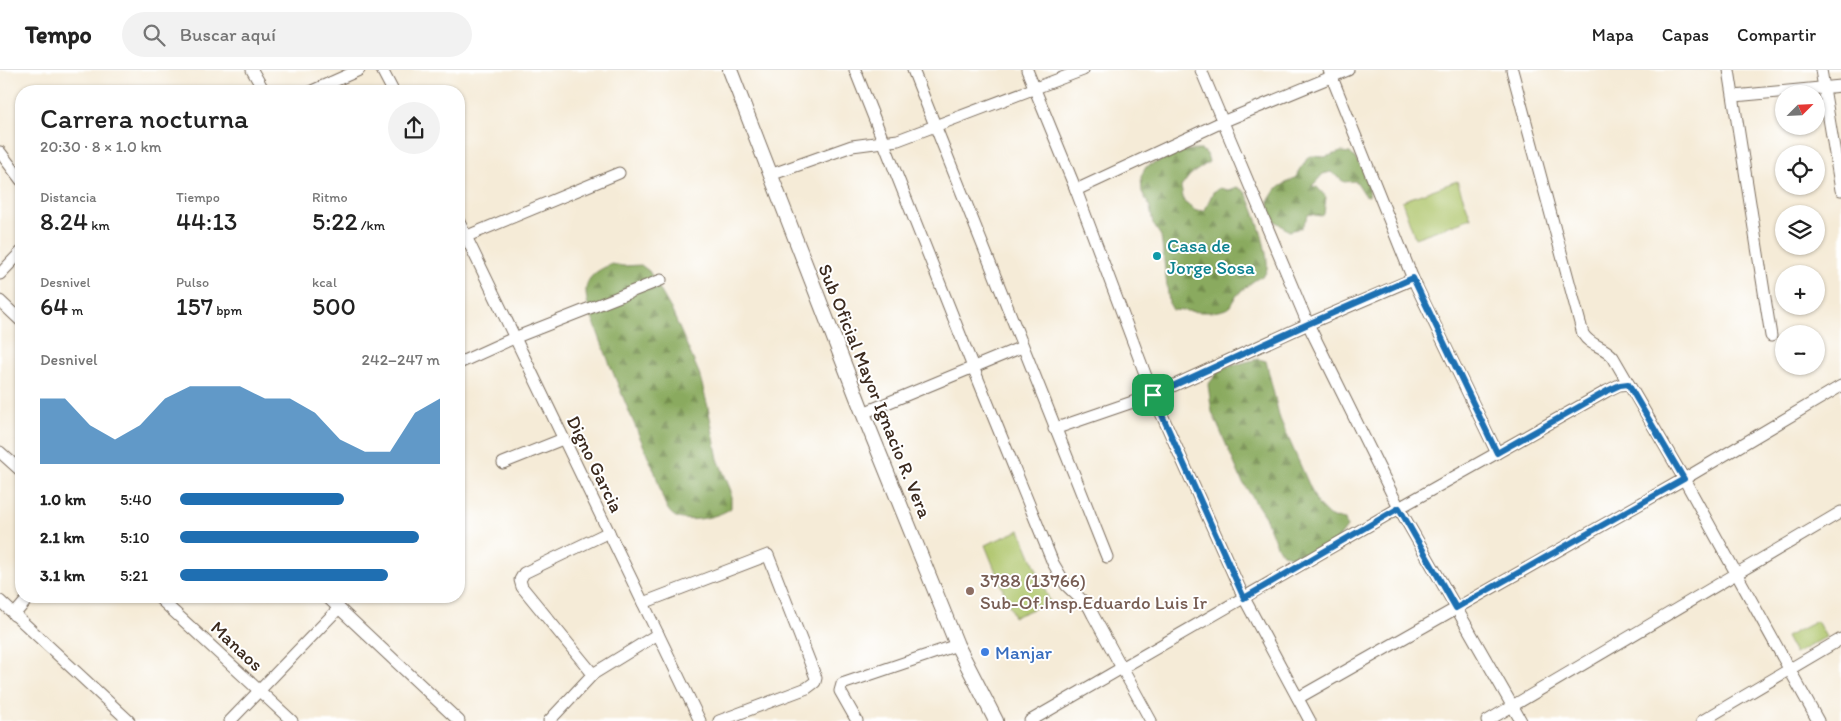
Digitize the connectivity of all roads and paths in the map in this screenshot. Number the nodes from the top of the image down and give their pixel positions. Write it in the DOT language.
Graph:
graph roads {
  1 [pos="252,70"];
  2 [pos="359,70"];
  3 [pos="382,70"];
  4 [pos="730,70"];
  5 [pos="855,70"];
  6 [pos="913,70"];
  7 [pos="1027,70"];
  8 [pos="1083,70"];
  9 [pos="1201,70"];
  10 [pos="1348,70"];
  11 [pos="1512,70"];
  12 [pos="1729,70"];
  13 [pos="1821,70"];
  14 [pos="1330,73"];
  15 [pos="261,85"];
  16 [pos="325,85"];
  17 [pos="390,85"];
  18 [pos="1824,85"];
  19 [pos="1841,86"];
  20 [pos="1825,87"];
  21 [pos="1034,88"];
  22 [pos="1775,92"];
  23 [pos="1825,93"];
  24 [pos="1734,96"];
  25 [pos="1222,122"];
  26 [pos="935,126"];
  27 [pos="884,141"];
  28 [pos="0,152"];
  29 [pos="15,172"];
  30 [pos="619,173"];
  31 [pos="770,175"];
  32 [pos="1076,190"];
  33 [pos="1841,190"];
  34 [pos="465,237"];
  35 [pos="465,244"];
  36 [pos="15,258"];
  37 [pos="0,274"];
  38 [pos="1413,278"];
  39 [pos="661,280"];
  40 [pos="0,301"];
  41 [pos="15,315"];
  42 [pos="1308,324"];
  43 [pos="1771,336"];
  44 [pos="514,338"];
  45 [pos="1022,347"];
  46 [pos="465,360"];
  47 [pos="973,367"];
  48 [pos="1628,384"];
  49 [pos="1841,386"];
  50 [pos="1153,395"];
  51 [pos="863,412"];
  52 [pos="1054,429"];
  53 [pos="564,439"];
  54 [pos="0,452"];
  55 [pos="1497,453"];
  56 [pos="503,463"];
  57 [pos="15,466"];
  58 [pos="1684,479"];
  59 [pos="1399,508"];
  60 [pos="1841,512"];
  61 [pos="608,532"];
  62 [pos="1106,557"];
  63 [pos="1736,574"];
  64 [pos="1244,598"];
  65 [pos="0,601"];
  66 [pos="24,603"];
  67 [pos="165,603"];
  68 [pos="334,603"];
  69 [pos="643,603"];
  70 [pos="339,608"];
  71 [pos="1456,608"];
  72 [pos="14,615"];
  73 [pos="658,634"];
  74 [pos="1841,639"];
  75 [pos="956,645"];
  76 [pos="1121,668"];
  77 [pos="1789,670"];
  78 [pos="593,674"];
  79 [pos="259,690"];
  80 [pos="1298,698"];
  81 [pos="1512,707"];
  82 [pos="129,721"];
  83 [pos="230,721"];
  84 [pos="292,721"];
  85 [pos="459,721"];
  86 [pos="549,721"];
  87 [pos="700,721"];
  88 [pos="719,721"];
  89 [pos="857,721"];
  90 [pos="996,721"];
  91 [pos="1030,721"];
  92 [pos="1151,721"];
  93 [pos="1310,721"];
  94 [pos="1487,721"];
  95 [pos="1520,721"];
  96 [pos="1702,721"];
  97 [pos="1818,721"];
  1 -- 15 [label="street"];
  2 -- 16 [label="street"];
  3 -- 17 [label="street"];
  4 -- 31 [label="street, Sub Oficial Mayor Ignacio R. Vera"];
  5 -- 27 [label="street"];
  6 -- 26 [label="street"];
  7 -- 21 [label="street"];
  8 -- 21 [label="street"];
  9 -- 25 [label="street"];
  10 -- 14 [label="street"];
  11 -- 48 [label="street"];
  12 -- 24 [label="street"];
  13 -- 18 [label="street"];
  14 -- 25 [label="street"];
  14 -- 38 [label="street"];
  19 -- 20 [label="street"];
  21 -- 26 [label="street"];
  21 -- 32 [label="street"];
  22 -- 24 [label="street"];
  23 -- 33 [label="street"];
  24 -- 43 [label="street"];
  25 -- 32 [label="street"];
  25 -- 42 [label="street"];
  26 -- 27 [label="street"];
  26 -- 45 [label="street"];
  27 -- 31 [label="street"];
  27 -- 47 [label="street"];
  28 -- 29 [label="street"];
  30 -- 34 [label="street"];
  31 -- 51 [label="street, Sub Oficial Mayor Ignacio R. Vera"];
  32 -- 50 [label="street"];
  35 -- 44 [label="street, Digno Garcia"];
  36 -- 37 [label="street"];
  38 -- 42 [label="street"];
  38 -- 55 [label="street"];
  39 -- 44 [label="street"];
  40 -- 41 [label="street"];
  42 -- 50 [label="street"];
  42 -- 59 [label="street"];
  44 -- 46 [label="street"];
  44 -- 53 [label="street, Digno Garcia"];
  45 -- 47 [label="street"];
  45 -- 52 [label="street"];
  47 -- 51 [label="street"];
  47 -- 76 [label="street"];
  48 -- 55 [label="street"];
  48 -- 58 [label="street"];
  49 -- 58 [label="street"];
  50 -- 52 [label="street"];
  50 -- 64 [label="street"];
  51 -- 75 [label="street, Sub Oficial Mayor Ignacio R. Vera"];
  52 -- 62 [label="street"];
  53 -- 56 [label="street"];
  53 -- 61 [label="street, Digno Garcia"];
  54 -- 57 [label="street"];
  55 -- 59 [label="street"];
  58 -- 63 [label="street"];
  58 -- 71 [label="street"];
  59 -- 64 [label="street"];
  59 -- 71 [label="street"];
  60 -- 63 [label="street"];
  61 -- 69 [label="street, Digno Garcia"];
  61 -- 78 [label="street"];
  63 -- 77 [label="street"];
  63 -- 81 [label="street"];
  64 -- 76 [label="street"];
  64 -- 80 [label="street"];
  65 -- 72 [label="street"];
  66 -- 72 [label="street"];
  67 -- 79 [label="street, Manaos"];
  68 -- 70 [label="street"];
  69 -- 73 [label="street, Digno Garcia"];
  69 -- 88 [label="street"];
  70 -- 79 [label="street"];
  70 -- 85 [label="street"];
  71 -- 80 [label="street"];
  71 -- 81 [label="street"];
  72 -- 82 [label="street"];
  73 -- 78 [label="street"];
  73 -- 87 [label="street, Digno Garcia"];
  74 -- 77 [label="street"];
  75 -- 89 [label="street"];
  75 -- 90 [label="street, Sub Oficial Mayor Ignacio R. Vera"];
  76 -- 91 [label="street"];
  76 -- 92 [label="street"];
  77 -- 96 [label="street"];
  77 -- 97 [label="street"];
  78 -- 86 [label="street"];
  79 -- 83 [label="street"];
  79 -- 84 [label="street, Manaos"];
  80 -- 93 [label="street"];
  81 -- 94 [label="street"];
  81 -- 95 [label="street"];
}
